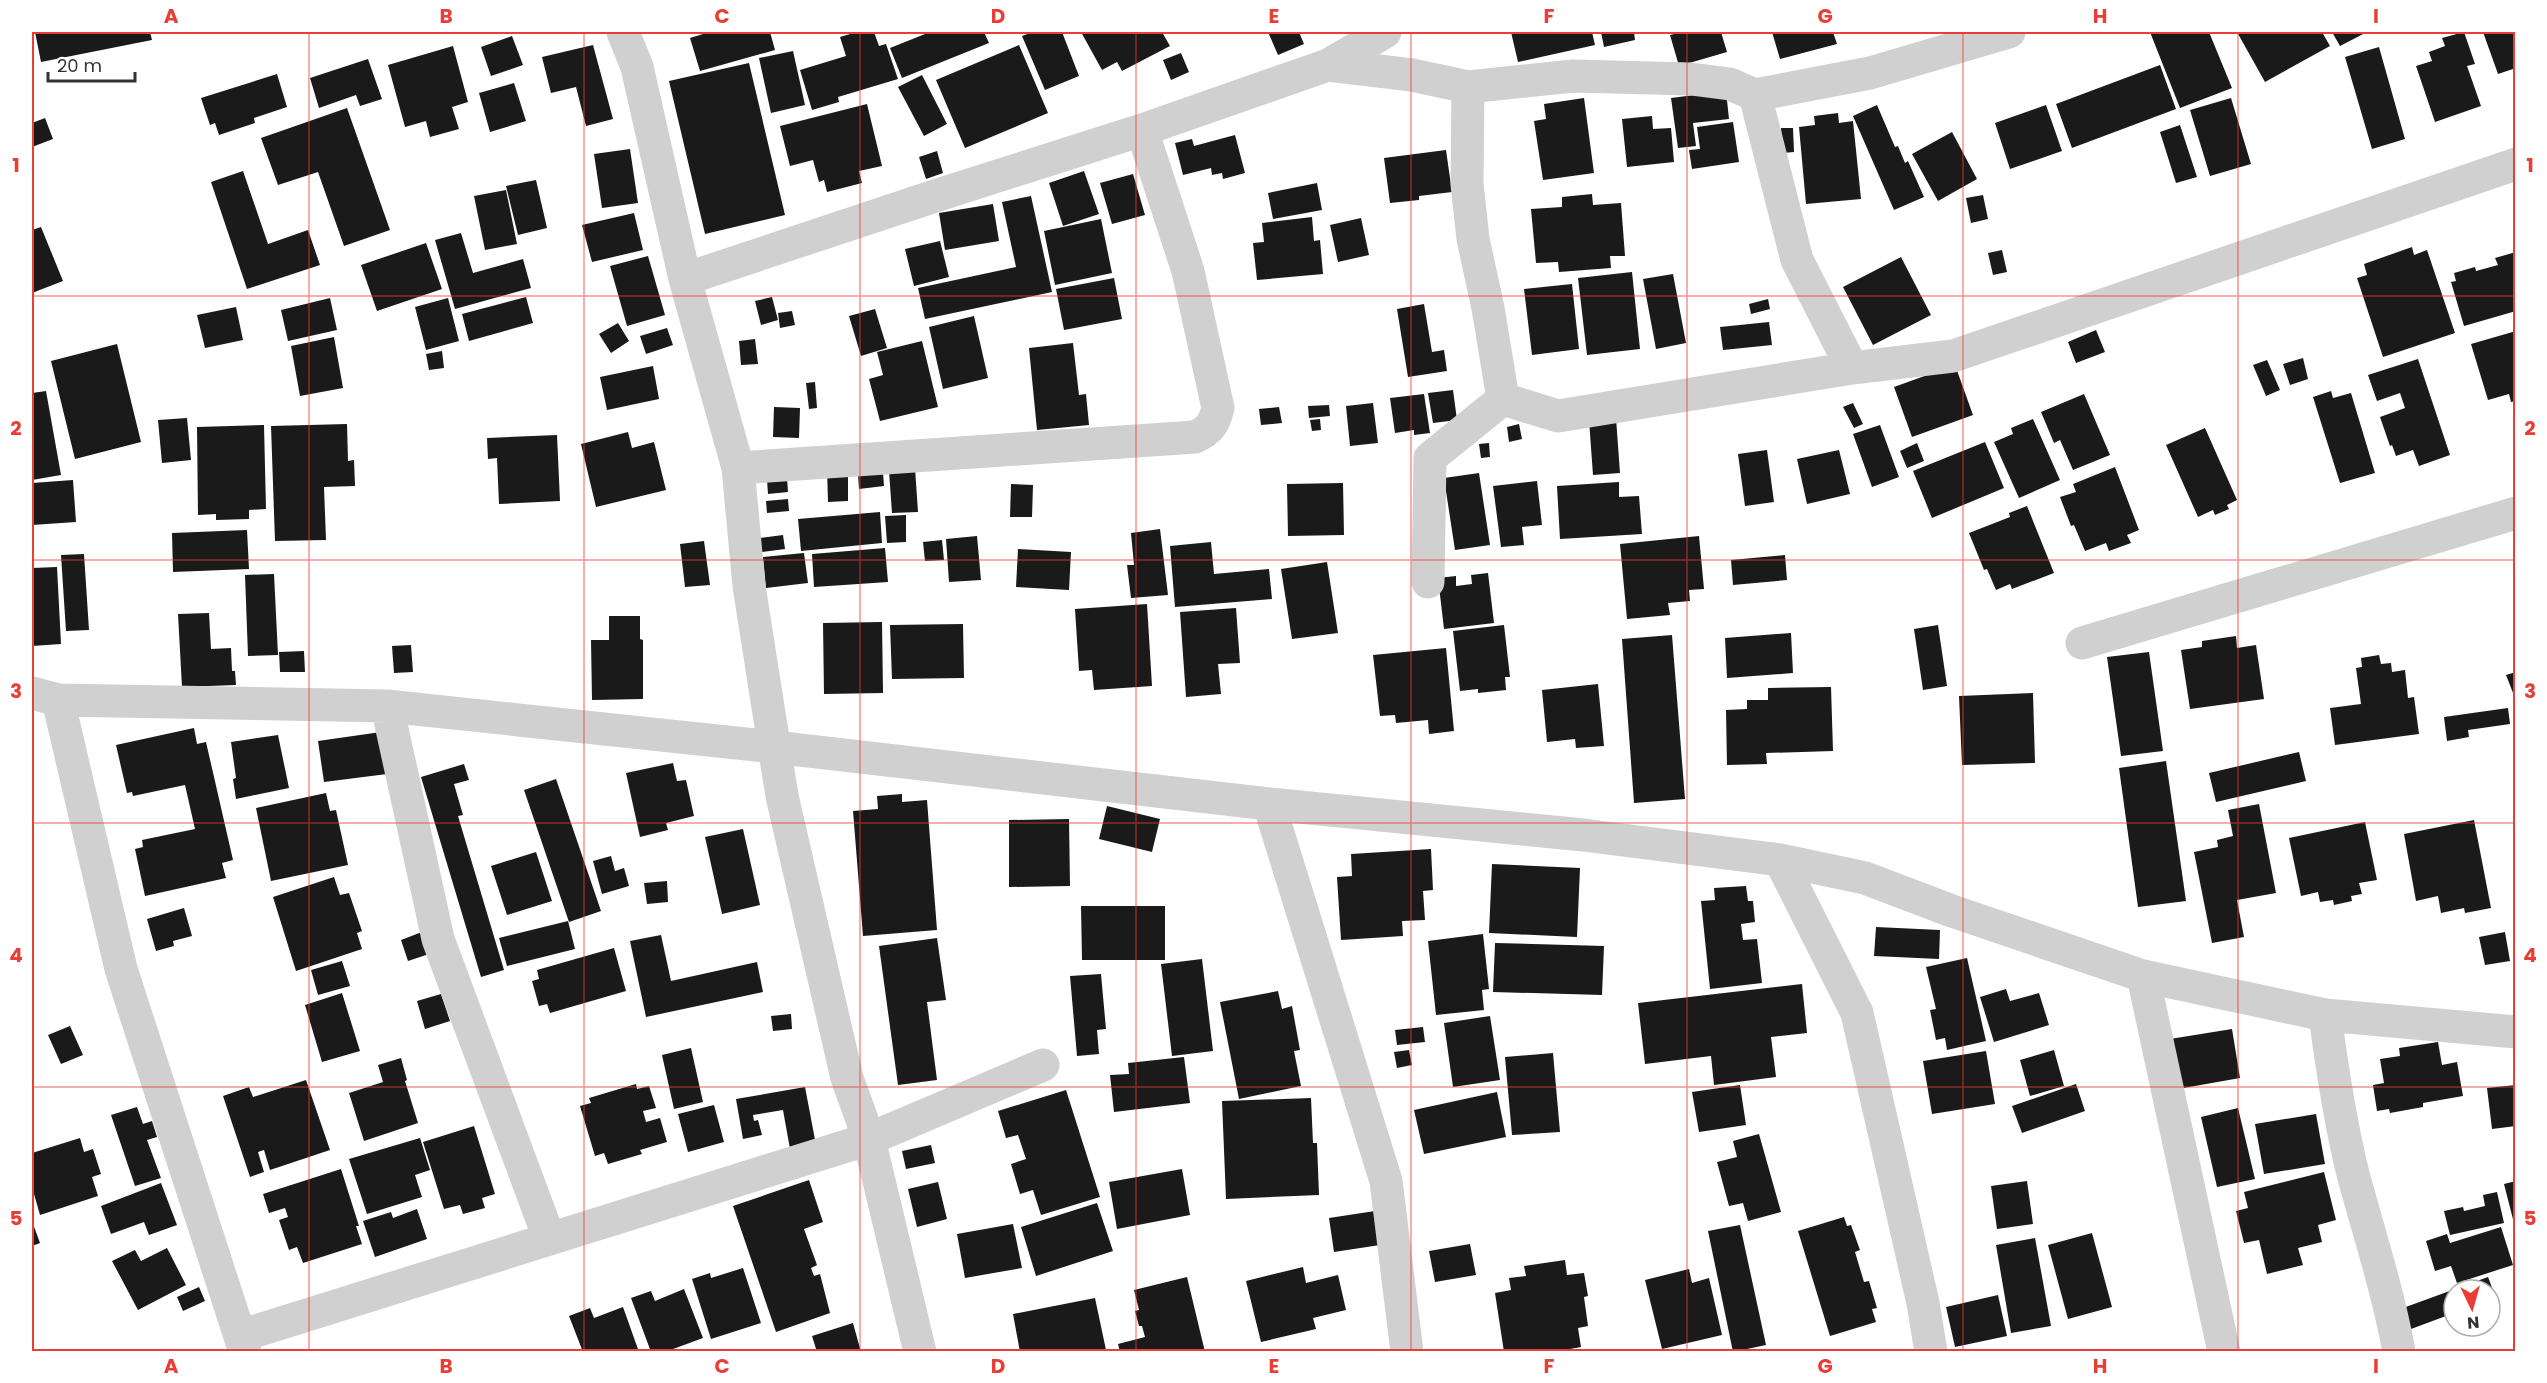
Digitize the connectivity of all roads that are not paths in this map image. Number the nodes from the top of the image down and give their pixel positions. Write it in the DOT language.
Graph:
graph roads {
  1 [pos="623,32"];
  2 [pos="1385,32"];
  3 [pos="2009,32"];
  4 [pos="1328,65"];
  5 [pos="1468,87"];
  6 [pos="1755,95"];
  7 [pos="1142,130"];
  8 [pos="2516,164"];
  9 [pos="686,279"];
  10 [pos="1852,368"];
  11 [pos="1503,399"];
  12 [pos="738,468"];
  13 [pos="2516,513"];
  14 [pos="1428,582"];
  15 [pos="2082,643"];
  16 [pos="45,696"];
  17 [pos="387,706"];
  18 [pos="774,747"];
  19 [pos="1269,804"];
  20 [pos="1780,860"];
  21 [pos="2143,976"];
  22 [pos="2325,1015"];
  23 [pos="2516,1032"];
  24 [pos="1043,1065"];
  25 [pos="869,1139"];
  26 [pos="549,1238"];
  27 [pos="243,1344"];
  28 [pos="920,1352"];
  29 [pos="1407,1352"];
  30 [pos="1931,1352"];
  31 [pos="2224,1352"];
  32 [pos="2399,1352"];
  1 -- 9 [label="street"];
  2 -- 4 [label="street"];
  3 -- 6 [label="street"];
  4 -- 5 [label="street"];
  4 -- 7 [label="street"];
  5 -- 6 [label="street"];
  5 -- 11 [label="street"];
  6 -- 10 [label="street"];
  7 -- 9 [label="street"];
  7 -- 12 [label="street"];
  8 -- 10 [label="street"];
  9 -- 12 [label="street"];
  10 -- 11 [label="street"];
  11 -- 14 [label="street"];
  12 -- 18 [label="street"];
  13 -- 15 [label="street"];
  16 -- 17 [label="street"];
  16 -- 27 [label="street"];
  17 -- 18 [label="street"];
  17 -- 26 [label="street"];
  18 -- 19 [label="street"];
  18 -- 25 [label="street"];
  19 -- 20 [label="street"];
  19 -- 29 [label="street"];
  20 -- 21 [label="street"];
  20 -- 30 [label="street"];
  21 -- 22 [label="street"];
  21 -- 31 [label="street"];
  22 -- 23 [label="street"];
  22 -- 32 [label="street"];
  24 -- 25 [label="street"];
  25 -- 26 [label="street"];
  25 -- 28 [label="street"];
  26 -- 27 [label="street"];
}
